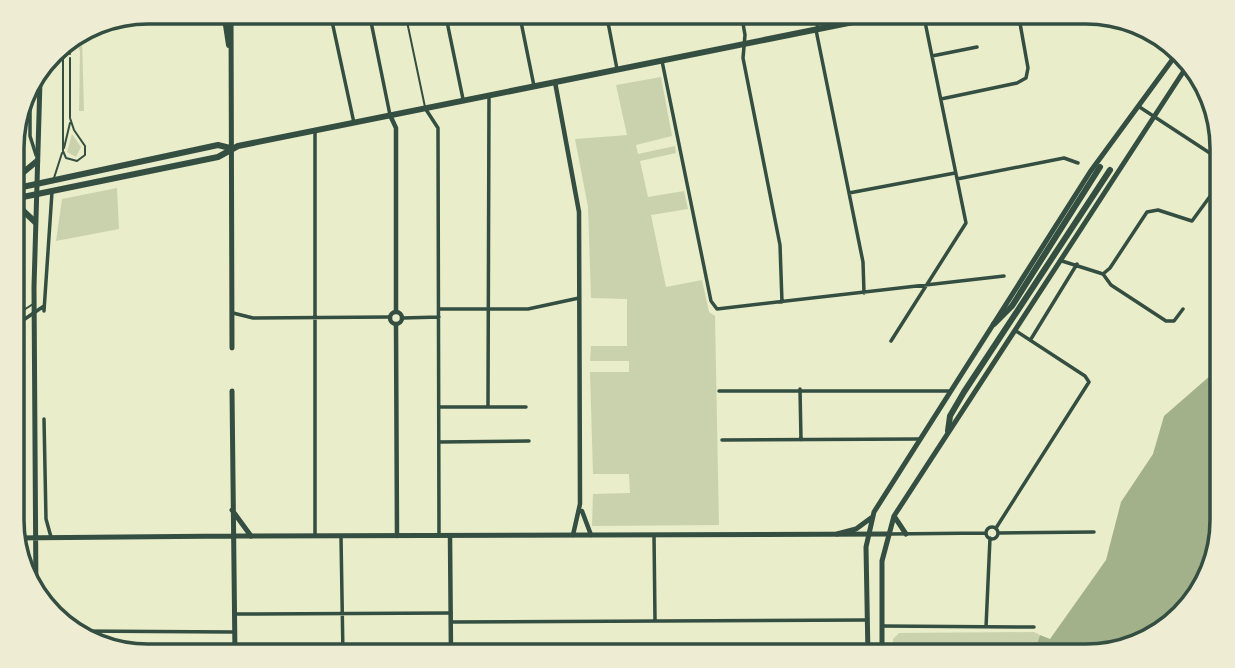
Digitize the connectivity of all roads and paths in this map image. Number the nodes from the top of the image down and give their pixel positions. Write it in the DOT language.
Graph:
graph roads {
  1 [pos="226,24"];
  2 [pos="230,24"];
  3 [pos="333,24"];
  4 [pos="371,24"];
  5 [pos="408,24"];
  6 [pos="447,24"];
  7 [pos="521,24"];
  8 [pos="608,24"];
  9 [pos="742,24"];
  10 [pos="816,24"];
  11 [pos="846,24"];
  12 [pos="925,24"];
  13 [pos="1019,24"];
  14 [pos="817,30"];
  15 [pos="744,44"];
  16 [pos="229,45"];
  17 [pos="976,47"];
  18 [pos="70,53"];
  19 [pos="932,56"];
  20 [pos="63,59"];
  21 [pos="1172,59"];
  22 [pos="662,61"];
  23 [pos="617,70"];
  24 [pos="1184,71"];
  25 [pos="555,82"];
  26 [pos="534,86"];
  27 [pos="40,89"];
  28 [pos="489,95"];
  29 [pos="941,99"];
  30 [pos="463,101"];
  31 [pos="1138,106"];
  32 [pos="425,108"];
  33 [pos="29,115"];
  34 [pos="390,115"];
  35 [pos="1154,117"];
  36 [pos="70,118"];
  37 [pos="29,121"];
  38 [pos="354,123"];
  39 [pos="314,131"];
  40 [pos="230,148"];
  41 [pos="63,151"];
  42 [pos="1210,153"];
  43 [pos="37,159"];
  44 [pos="1078,163"];
  45 [pos="1100,167"];
  46 [pos="25,170"];
  47 [pos="1110,170"];
  48 [pos="956,173"];
  49 [pos="957,179"];
  50 [pos="54,181"];
  51 [pos="36,184"];
  52 [pos="25,186"];
  53 [pos="52,192"];
  54 [pos="849,193"];
  55 [pos="40,195"];
  56 [pos="1210,196"];
  57 [pos="25,198"];
  58 [pos="25,211"];
  59 [pos="36,222"];
  60 [pos="1060,261"];
  61 [pos="1077,264"];
  62 [pos="1103,274"];
  63 [pos="1004,276"];
  64 [pos="928,285"];
  65 [pos="864,293"];
  66 [pos="579,298"];
  67 [pos="782,302"];
  68 [pos="35,303"];
  69 [pos="439,309"];
  70 [pos="488,309"];
  71 [pos="1183,309"];
  72 [pos="25,310"];
  73 [pos="397,311"];
  74 [pos="35,312"];
  75 [pos="233,313"];
  76 [pos="390,317"];
  77 [pos="439,317"];
  78 [pos="315,318"];
  79 [pos="403,318"];
  80 [pos="25,319"];
  81 [pos="396,324"];
  82 [pos="995,324"];
  83 [pos="1014,331"];
  84 [pos="1030,340"];
  85 [pos="891,341"];
  86 [pos="232,348"];
  87 [pos="800,389"];
  88 [pos="232,391"];
  89 [pos="719,391"];
  90 [pos="950,391"];
  91 [pos="439,407"];
  92 [pos="488,407"];
  93 [pos="526,407"];
  94 [pos="44,419"];
  95 [pos="948,431"];
  96 [pos="801,439"];
  97 [pos="919,439"];
  98 [pos="722,440"];
  99 [pos="529,441"];
  100 [pos="439,442"];
  101 [pos="580,504"];
  102 [pos="232,510"];
  103 [pos="894,516"];
  104 [pos="872,518"];
  105 [pos="996,528"];
  106 [pos="1094,532"];
  107 [pos="986,533"];
  108 [pos="998,533"];
  109 [pos="837,534"];
  110 [pos="887,534"];
  111 [pos="906,534"];
  112 [pos="573,535"];
  113 [pos="591,535"];
  114 [pos="654,535"];
  115 [pos="867,535"];
  116 [pos="232,536"];
  117 [pos="251,536"];
  118 [pos="397,536"];
  119 [pos="439,536"];
  120 [pos="450,536"];
  121 [pos="51,537"];
  122 [pos="315,537"];
  123 [pos="341,537"];
  124 [pos="26,538"];
  125 [pos="36,538"];
  126 [pos="990,538"];
  127 [pos="36,571"];
  128 [pos="450,613"];
  129 [pos="234,614"];
  130 [pos="342,614"];
  131 [pos="655,620"];
  132 [pos="866,620"];
  133 [pos="450,622"];
  134 [pos="881,626"];
  135 [pos="986,627"];
  136 [pos="1034,627"];
  137 [pos="94,631"];
  138 [pos="234,632"];
  139 [pos="867,643"];
  140 [pos="882,643"];
  141 [pos="234,644"];
  142 [pos="343,644"];
  143 [pos="451,644"];
  1 -- 16 [label="highway"];
  2 -- 16 [label="main road"];
  3 -- 38 [label="street"];
  4 -- 34 [label="street"];
  5 -- 32 [label="lane"];
  6 -- 30 [label="street"];
  7 -- 26 [label="street"];
  8 -- 23 [label="street"];
  9 -- 15 [label="street"];
  10 -- 14 [label="street"];
  11 -- 14 [label="highway"];
  12 -- 19 [label="street"];
  13 -- 29 [label="street"];
  14 -- 15 [label="highway"];
  14 -- 54 [label="street"];
  15 -- 22 [label="highway"];
  15 -- 67 [label="street"];
  16 -- 40 [label="main road"];
  17 -- 19 [label="street"];
  18 -- 36 [label="lane"];
  19 -- 29 [label="street"];
  20 -- 41 [label="lane"];
  21 -- 31 [label="main road"];
  22 -- 23 [label="highway"];
  22 -- 67 [label="street"];
  23 -- 25 [label="highway"];
  24 -- 35 [label="main road"];
  25 -- 26 [label="highway"];
  25 -- 66 [label="street"];
  26 -- 28 [label="highway"];
  27 -- 43 [label="main road"];
  28 -- 30 [label="highway"];
  28 -- 70 [label="street"];
  29 -- 48 [label="street"];
  30 -- 32 [label="highway"];
  31 -- 35 [label="street"];
  31 -- 82 [label="main road"];
  32 -- 34 [label="highway"];
  32 -- 69 [label="street"];
  33 -- 37 [label="street"];
  34 -- 38 [label="highway"];
  34 -- 73 [label="street"];
  35 -- 42 [label="street"];
  35 -- 60 [label="main road"];
  36 -- 41 [label="lane"];
  36 -- 41 [label="lane"];
  37 -- 43 [label="street"];
  38 -- 39 [label="highway"];
  39 -- 40 [label="highway"];
  39 -- 78 [label="street"];
  40 -- 50 [label="highway"];
  40 -- 53 [label="highway"];
  40 -- 75 [label="main road"];
  41 -- 50 [label="lane"];
  43 -- 46 [label="highway"];
  43 -- 51 [label="main road"];
  44 -- 49 [label="street"];
  45 -- 82 [label="highway"];
  47 -- 95 [label="highway"];
  48 -- 49 [label="street"];
  48 -- 54 [label="street"];
  49 -- 64 [label="street"];
  50 -- 51 [label="highway"];
  50 -- 53 [label="lane"];
  50 -- 55 [label="lane"];
  51 -- 52 [label="highway"];
  51 -- 55 [label="main road"];
  53 -- 55 [label="highway"];
  53 -- 74 [label="street"];
  54 -- 65 [label="street"];
  55 -- 57 [label="highway"];
  55 -- 59 [label="main road"];
  56 -- 62 [label="street"];
  58 -- 59 [label="highway"];
  59 -- 68 [label="main road"];
  60 -- 61 [label="street"];
  60 -- 83 [label="main road"];
  61 -- 62 [label="street"];
  61 -- 84 [label="street"];
  62 -- 71 [label="street"];
  63 -- 64 [label="street"];
  64 -- 65 [label="street"];
  64 -- 85 [label="street"];
  65 -- 67 [label="street"];
  66 -- 70 [label="street"];
  66 -- 101 [label="street"];
  68 -- 72 [label="lane"];
  68 -- 74 [label="main road"];
  69 -- 70 [label="street"];
  69 -- 77 [label="street"];
  70 -- 92 [label="street"];
  73 -- 76 [label="street"];
  73 -- 79 [label="street"];
  74 -- 80 [label="street"];
  74 -- 125 [label="main road"];
  75 -- 78 [label="street"];
  75 -- 86 [label="main road"];
  76 -- 78 [label="street"];
  76 -- 81 [label="street"];
  77 -- 79 [label="street"];
  77 -- 91 [label="street"];
  78 -- 122 [label="street"];
  79 -- 81 [label="street"];
  81 -- 118 [label="street"];
  82 -- 90 [label="main road"];
  83 -- 84 [label="street"];
  83 -- 95 [label="main road"];
  84 -- 105 [label="street"];
  87 -- 89 [label="street"];
  87 -- 90 [label="street"];
  87 -- 96 [label="street"];
  88 -- 102 [label="main road"];
  90 -- 97 [label="main road"];
  91 -- 92 [label="street"];
  91 -- 100 [label="street"];
  92 -- 93 [label="street"];
  94 -- 121 [label="street"];
  95 -- 103 [label="main road"];
  96 -- 97 [label="street"];
  96 -- 98 [label="street"];
  97 -- 104 [label="main road"];
  99 -- 100 [label="street"];
  100 -- 119 [label="street"];
  101 -- 112 [label="street"];
  101 -- 113 [label="street"];
  102 -- 116 [label="main road"];
  102 -- 117 [label="main road"];
  103 -- 110 [label="main road"];
  103 -- 111 [label="main road"];
  104 -- 109 [label="main road"];
  104 -- 115 [label="main road"];
  105 -- 107 [label="street"];
  105 -- 108 [label="street"];
  106 -- 108 [label="street"];
  107 -- 111 [label="street"];
  107 -- 126 [label="street"];
  108 -- 126 [label="street"];
  109 -- 114 [label="main road"];
  109 -- 115 [label="main road"];
  110 -- 111 [label="street"];
  110 -- 115 [label="main road"];
  110 -- 134 [label="main road"];
  112 -- 113 [label="main road"];
  112 -- 120 [label="main road"];
  113 -- 114 [label="main road"];
  114 -- 131 [label="street"];
  115 -- 132 [label="main road"];
  116 -- 117 [label="main road"];
  116 -- 121 [label="main road"];
  116 -- 129 [label="main road"];
  117 -- 122 [label="main road"];
  118 -- 119 [label="main road"];
  118 -- 123 [label="main road"];
  119 -- 120 [label="main road"];
  120 -- 128 [label="street"];
  121 -- 125 [label="main road"];
  122 -- 123 [label="main road"];
  123 -- 130 [label="street"];
  124 -- 125 [label="main road"];
  125 -- 127 [label="main road"];
  126 -- 135 [label="street"];
  128 -- 130 [label="street"];
  128 -- 133 [label="street"];
  129 -- 130 [label="street"];
  129 -- 138 [label="main road"];
  130 -- 142 [label="street"];
  131 -- 132 [label="street"];
  131 -- 133 [label="street"];
  132 -- 139 [label="main road"];
  133 -- 143 [label="street"];
  134 -- 135 [label="street"];
  134 -- 140 [label="main road"];
  135 -- 136 [label="street"];
  137 -- 138 [label="street"];
  138 -- 141 [label="main road"];
}
